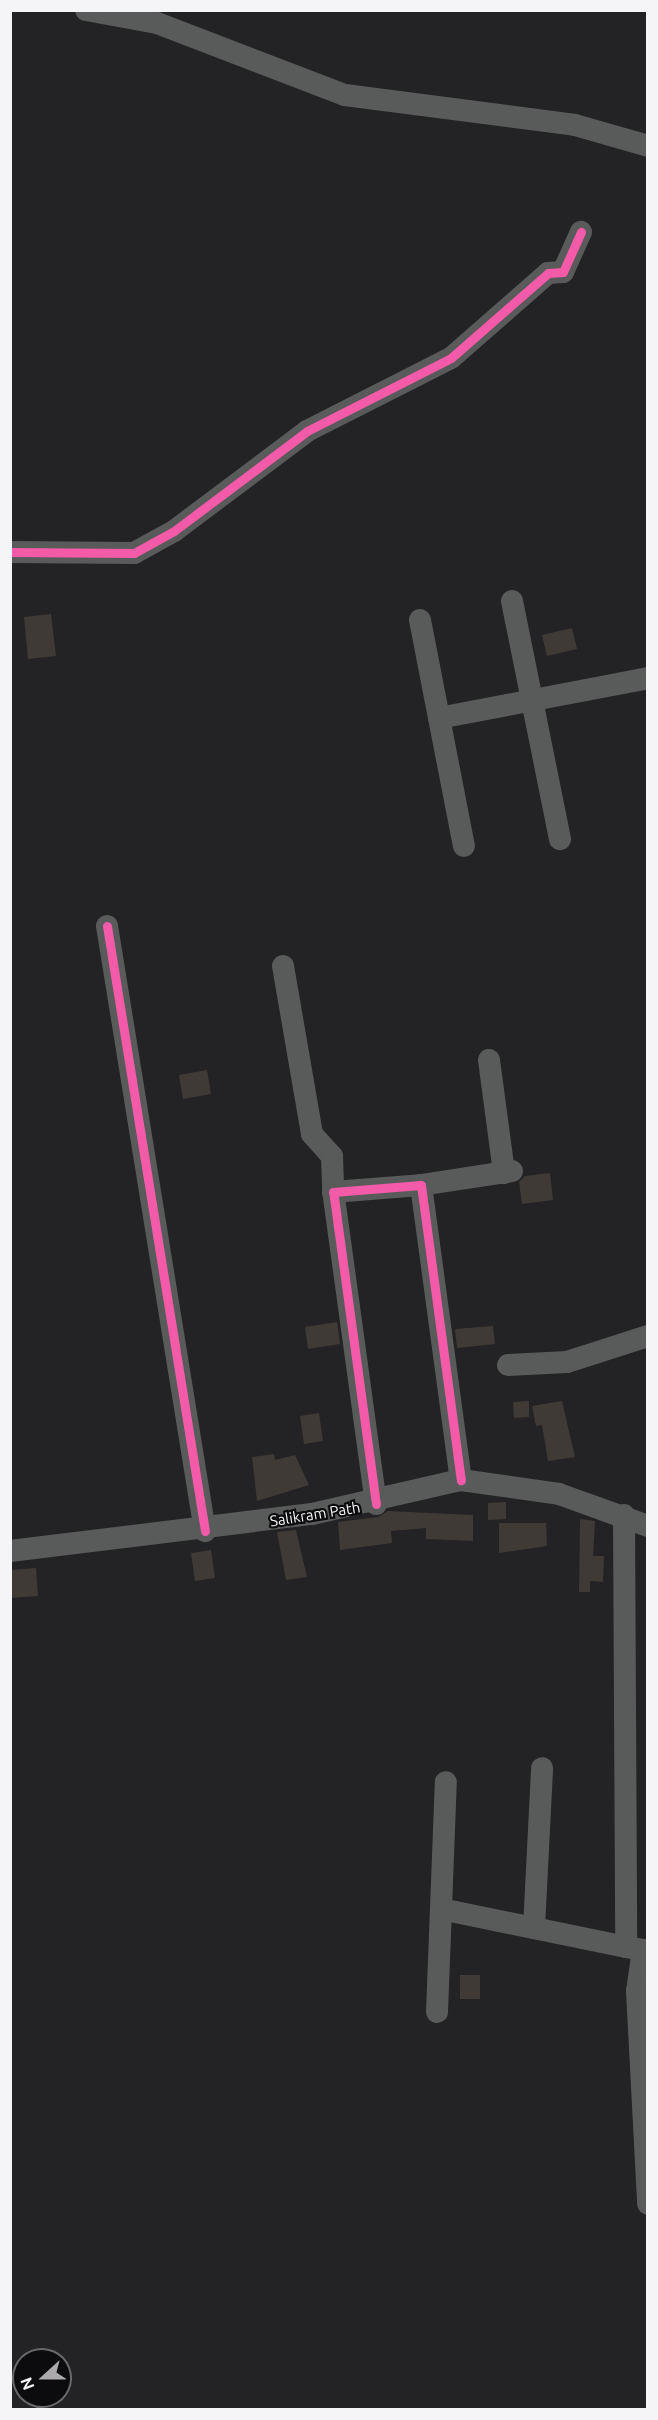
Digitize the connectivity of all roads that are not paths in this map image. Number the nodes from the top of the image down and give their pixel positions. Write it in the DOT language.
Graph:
graph roads {
  1 [pos="86,10"];
  2 [pos="648,146"];
  3 [pos="580,232"];
  4 [pos="10,552"];
  5 [pos="512,601"];
  6 [pos="420,620"];
  7 [pos="648,678"];
  8 [pos="535,701"];
  9 [pos="439,718"];
  10 [pos="560,838"];
  11 [pos="464,846"];
  12 [pos="107,926"];
  13 [pos="283,966"];
  14 [pos="489,1060"];
  15 [pos="421,1185"];
  16 [pos="333,1192"];
  17 [pos="648,1336"];
  18 [pos="508,1365"];
  19 [pos="462,1480"];
  20 [pos="376,1504"];
  21 [pos="624,1515"];
  22 [pos="648,1526"];
  23 [pos="205,1531"];
  24 [pos="10,1551"];
  25 [pos="542,1768"];
  26 [pos="446,1782"];
  27 [pos="441,1909"];
  28 [pos="534,1928"];
  29 [pos="626,1947"];
  30 [pos="642,1992"];
  31 [pos="437,2012"];
  32 [pos="648,2204"];
  1 -- 2 [label="street"];
  3 -- 4 [label="street"];
  5 -- 8 [label="street"];
  6 -- 9 [label="street"];
  7 -- 8 [label="street"];
  8 -- 9 [label="street"];
  8 -- 10 [label="street"];
  9 -- 11 [label="street"];
  12 -- 23 [label="street"];
  13 -- 16 [label="street"];
  14 -- 15 [label="street"];
  15 -- 16 [label="street"];
  15 -- 19 [label="street"];
  16 -- 20 [label="street"];
  17 -- 18 [label="street"];
  19 -- 20 [label="street, Salikram Path"];
  19 -- 21 [label="street, Salikram Path"];
  20 -- 23 [label="street, Salikram Path"];
  21 -- 22 [label="street, Salikram Path"];
  21 -- 29 [label="street"];
  23 -- 24 [label="street, Salikram Path"];
  25 -- 28 [label="street"];
  26 -- 27 [label="street"];
  27 -- 28 [label="street"];
  27 -- 31 [label="street"];
  28 -- 29 [label="street"];
  29 -- 30 [label="street"];
  30 -- 32 [label="street"];
}
